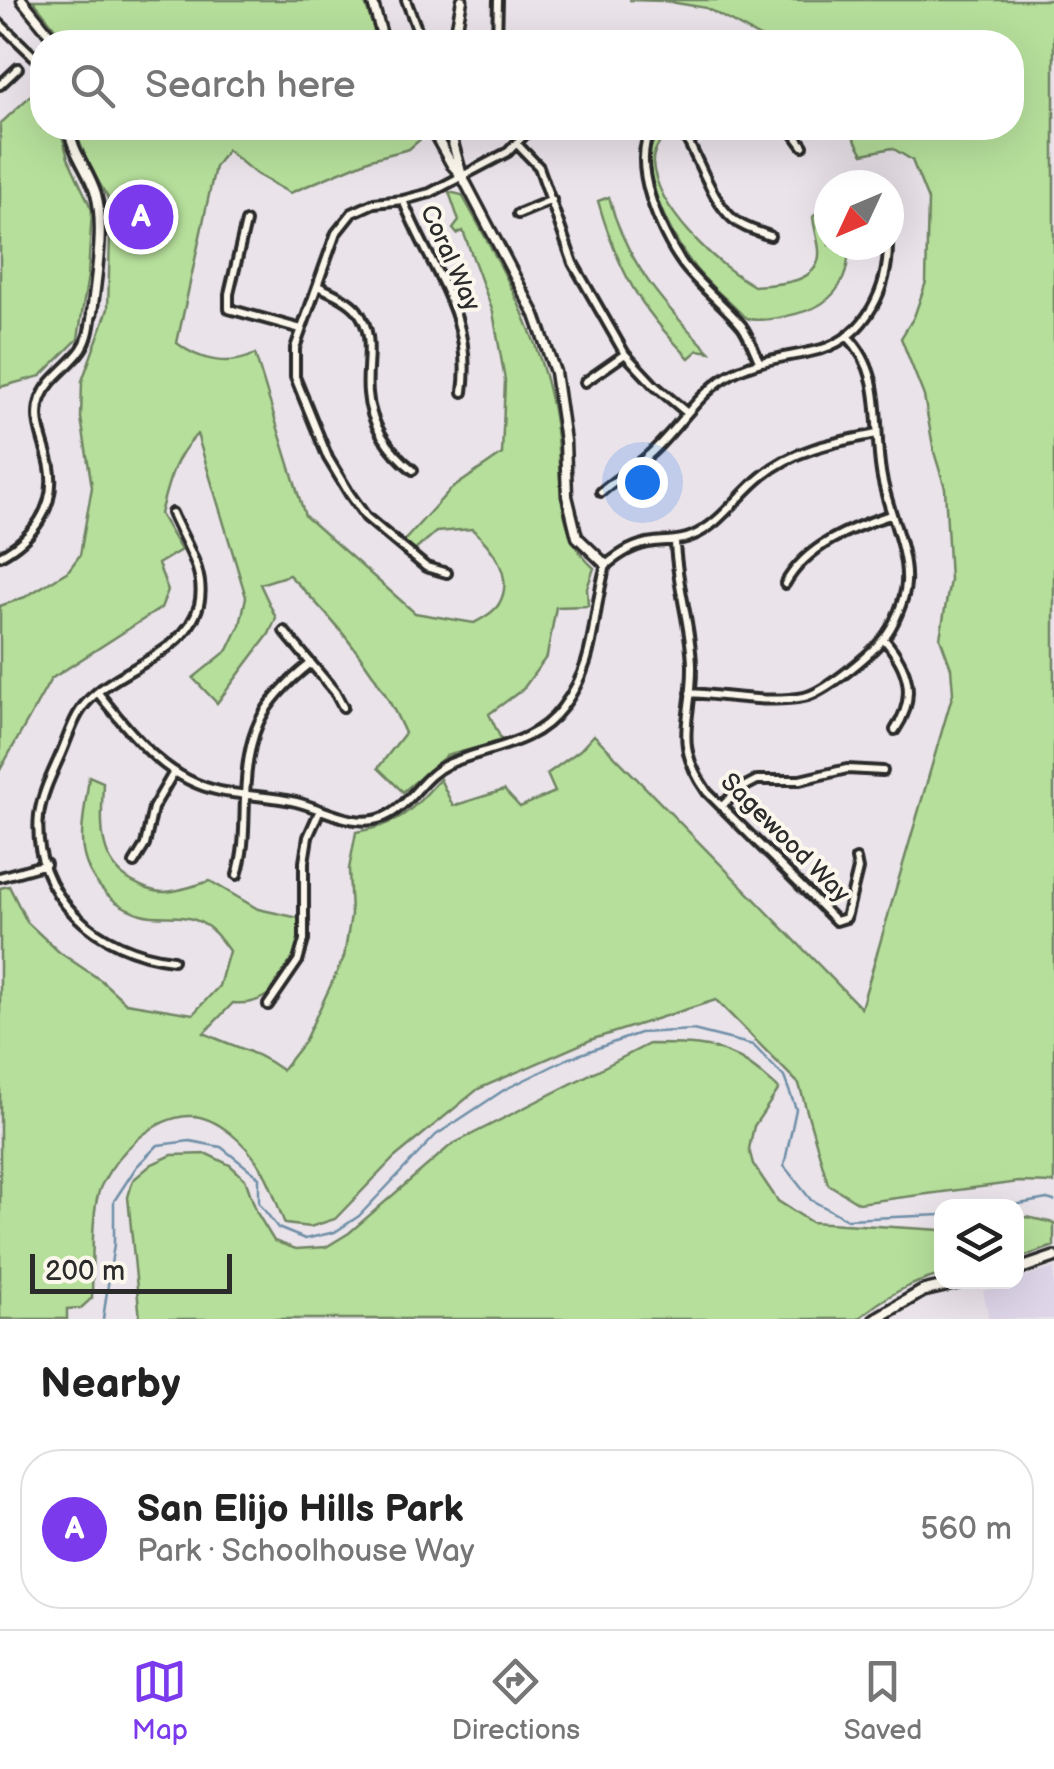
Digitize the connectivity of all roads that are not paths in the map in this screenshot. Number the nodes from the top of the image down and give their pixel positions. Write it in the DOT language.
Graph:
graph roads {
  1 [pos="22,0"];
  2 [pos="372,0"];
  3 [pos="406,0"];
  4 [pos="462,0"];
  5 [pos="498,0"];
  6 [pos="0,24"];
  7 [pos="46,30"];
  8 [pos="381,30"];
  9 [pos="417,30"];
  10 [pos="456,30"];
  11 [pos="497,30"];
  12 [pos="30,53"];
  13 [pos="18,68"];
  14 [pos="1,81"];
  15 [pos="70,140"];
  16 [pos="437,140"];
  17 [pos="452,140"];
  18 [pos="520,140"];
  19 [pos="646,140"];
  20 [pos="688,140"];
  21 [pos="799,140"];
  22 [pos="517,144"];
  23 [pos="804,146"];
  24 [pos="462,176"];
  25 [pos="403,200"];
  26 [pos="552,200"];
  27 [pos="518,214"];
  28 [pos="246,222"];
  29 [pos="770,236"];
  30 [pos="887,260"];
  31 [pos="318,286"];
  32 [pos="92,313"];
  33 [pos="300,330"];
  34 [pos="847,336"];
  35 [pos="626,354"];
  36 [pos="759,361"];
  37 [pos="584,382"];
  38 [pos="464,392"];
  39 [pos="686,412"];
  40 [pos="877,434"];
  41 [pos="413,470"];
  42 [pos="601,492"];
  43 [pos="172,512"];
  44 [pos="890,515"];
  45 [pos="675,542"];
  46 [pos="0,556"];
  47 [pos="606,564"];
  48 [pos="447,573"];
  49 [pos="785,584"];
  50 [pos="284,632"];
  51 [pos="884,639"];
  52 [pos="310,664"];
  53 [pos="690,692"];
  54 [pos="98,693"];
  55 [pos="343,708"];
  56 [pos="894,730"];
  57 [pos="883,771"];
  58 [pos="174,772"];
  59 [pos="245,794"];
  60 [pos="722,806"];
  61 [pos="320,810"];
  62 [pos="856,859"];
  63 [pos="134,863"];
  64 [pos="46,864"];
  65 [pos="237,876"];
  66 [pos="0,878"];
  67 [pos="173,960"];
  68 [pos="268,1005"];
  69 [pos="1054,1257"];
  70 [pos="1024,1267"];
  71 [pos="934,1288"];
  72 [pos="876,1319"];
  1 -- 7 [label="street"];
  2 -- 8 [label="street"];
  3 -- 9 [label="street"];
  4 -- 10 [label="street"];
  5 -- 11 [label="street"];
  6 -- 12 [label="street"];
  13 -- 14 [label="street"];
  15 -- 32 [label="street"];
  16 -- 24 [label="street"];
  17 -- 24 [label="street"];
  18 -- 22 [label="street"];
  19 -- 36 [label="street"];
  20 -- 29 [label="street"];
  21 -- 23 [label="street"];
  22 -- 24 [label="street"];
  22 -- 26 [label="street"];
  24 -- 25 [label="street"];
  24 -- 47 [label="street"];
  25 -- 31 [label="street"];
  25 -- 38 [label="street, Coral Way"];
  26 -- 27 [label="street"];
  26 -- 35 [label="street"];
  28 -- 33 [label="street"];
  30 -- 34 [label="street"];
  31 -- 33 [label="street"];
  31 -- 41 [label="street"];
  32 -- 46 [label="street"];
  33 -- 48 [label="street"];
  34 -- 36 [label="street"];
  34 -- 40 [label="street"];
  35 -- 37 [label="street"];
  35 -- 39 [label="street"];
  36 -- 39 [label="street"];
  39 -- 42 [label="street"];
  40 -- 44 [label="street"];
  40 -- 45 [label="street"];
  43 -- 54 [label="street"];
  44 -- 49 [label="street"];
  44 -- 51 [label="street"];
  45 -- 47 [label="street"];
  45 -- 53 [label="street, Sagewood Way"];
  47 -- 61 [label="street"];
  50 -- 52 [label="street"];
  51 -- 53 [label="street"];
  51 -- 56 [label="street"];
  52 -- 55 [label="street"];
  52 -- 59 [label="street"];
  53 -- 60 [label="street, Sagewood Way"];
  54 -- 58 [label="street"];
  54 -- 64 [label="street"];
  57 -- 60 [label="street"];
  58 -- 59 [label="street"];
  58 -- 63 [label="street"];
  59 -- 61 [label="street"];
  59 -- 65 [label="street"];
  60 -- 62 [label="street, Sagewood Way"];
  61 -- 68 [label="street"];
  64 -- 66 [label="street"];
  64 -- 67 [label="street"];
  69 -- 70 [label="main road"];
  71 -- 72 [label="main road"];
}
